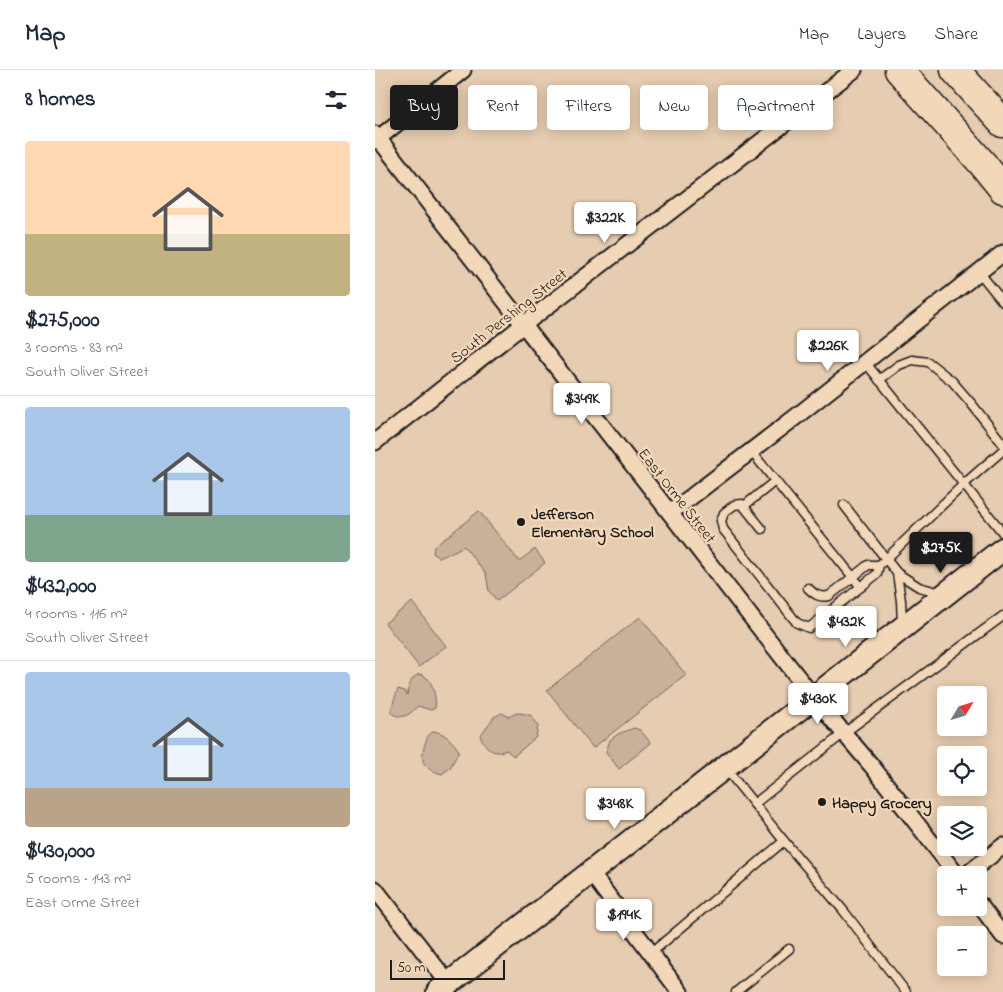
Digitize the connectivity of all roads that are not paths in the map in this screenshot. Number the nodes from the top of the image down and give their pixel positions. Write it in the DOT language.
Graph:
graph roads {
  1 [pos="463,70"];
  2 [pos="854,70"];
  3 [pos="899,70"];
  4 [pos="955,70"];
  5 [pos="1003,123"];
  6 [pos="376,137"];
  7 [pos="1003,189"];
  8 [pos="1003,253"];
  9 [pos="979,272"];
  10 [pos="1003,302"];
  11 [pos="523,325"];
  12 [pos="865,362"];
  13 [pos="879,380"];
  14 [pos="375,442"];
  15 [pos="1003,444"];
  16 [pos="1003,450"];
  17 [pos="751,451"];
  18 [pos="775,481"];
  19 [pos="964,484"];
  20 [pos="845,505"];
  21 [pos="744,506"];
  22 [pos="670,514"];
  23 [pos="762,529"];
  24 [pos="1003,533"];
  25 [pos="1003,548"];
  26 [pos="886,559"];
  27 [pos="879,565"];
  28 [pos="897,573"];
  29 [pos="853,577"];
  30 [pos="861,587"];
  31 [pos="808,588"];
  32 [pos="945,594"];
  33 [pos="1003,616"];
  34 [pos="902,628"];
  35 [pos="814,698"];
  36 [pos="844,734"];
  37 [pos="725,768"];
  38 [pos="753,804"];
  39 [pos="784,841"];
  40 [pos="1003,846"];
  41 [pos="950,866"];
  42 [pos="977,866"];
  43 [pos="591,873"];
  44 [pos="375,889"];
  45 [pos="987,915"];
  46 [pos="1003,936"];
  47 [pos="789,949"];
  48 [pos="651,953"];
  49 [pos="447,989"];
  50 [pos="680,992"];
  51 [pos="736,992"];
  52 [pos="905,992"];
  1 -- 6 [label="street"];
  2 -- 11 [label="street, South Pershing Street"];
  3 -- 7 [label="highway"];
  4 -- 5 [label="highway"];
  6 -- 11 [label="street, East Orme Street"];
  8 -- 9 [label="street"];
  9 -- 10 [label="lane"];
  9 -- 12 [label="street"];
  11 -- 14 [label="street, South Pershing Street"];
  11 -- 22 [label="street, East Orme Street"];
  12 -- 13 [label="lane"];
  12 -- 17 [label="street"];
  13 -- 15 [label="lane"];
  13 -- 19 [label="lane"];
  16 -- 19 [label="lane"];
  17 -- 18 [label="lane"];
  17 -- 22 [label="street"];
  18 -- 21 [label="lane"];
  18 -- 29 [label="lane"];
  19 -- 24 [label="lane"];
  19 -- 26 [label="lane"];
  20 -- 26 [label="lane"];
  21 -- 23 [label="lane"];
  21 -- 30 [label="lane"];
  22 -- 35 [label="street, East Orme Street"];
  25 -- 32 [label="main road"];
  26 -- 27 [label="lane"];
  26 -- 28 [label="lane"];
  27 -- 29 [label="lane"];
  27 -- 30 [label="lane"];
  28 -- 32 [label="lane"];
  28 -- 34 [label="lane"];
  29 -- 30 [label="lane"];
  29 -- 31 [label="lane"];
  32 -- 34 [label="main road"];
  33 -- 36 [label="lane"];
  34 -- 35 [label="main road"];
  35 -- 36 [label="street, East Orme Street"];
  35 -- 37 [label="main road"];
  36 -- 38 [label="lane"];
  36 -- 41 [label="street, East Orme Street"];
  37 -- 38 [label="lane"];
  37 -- 43 [label="main road"];
  38 -- 39 [label="lane"];
  39 -- 48 [label="lane"];
  39 -- 52 [label="lane"];
  40 -- 42 [label="street"];
  43 -- 48 [label="street"];
  43 -- 49 [label="main road"];
  44 -- 49 [label="street"];
  45 -- 46 [label="street"];
  47 -- 51 [label="lane"];
  48 -- 50 [label="street"];
}
